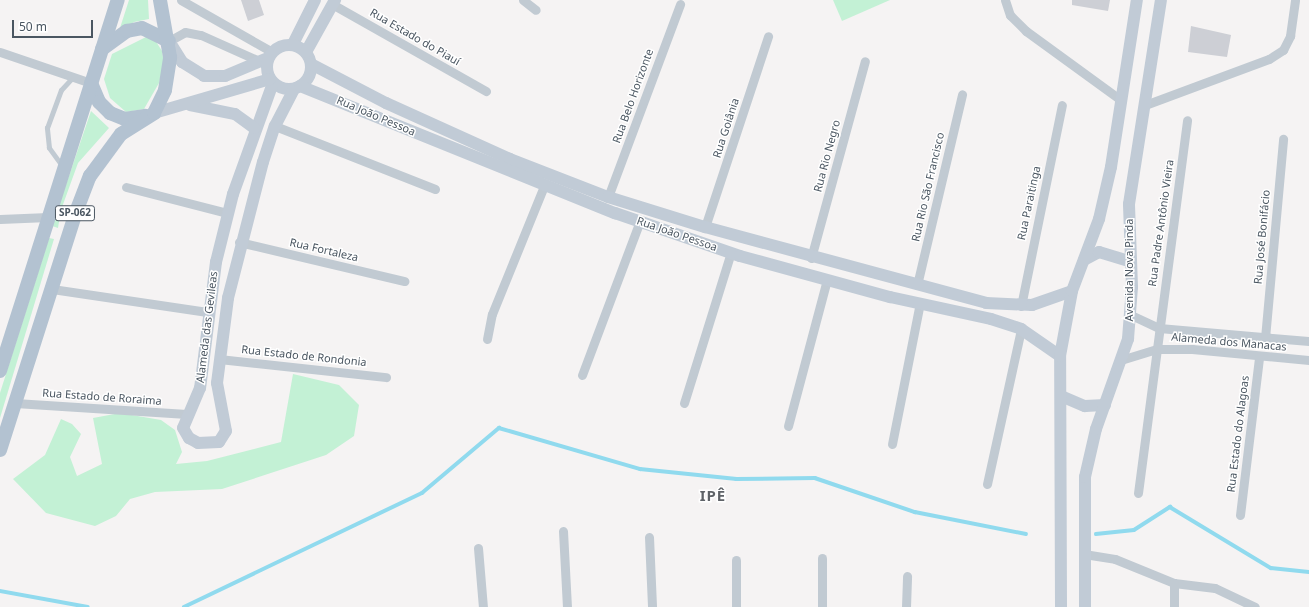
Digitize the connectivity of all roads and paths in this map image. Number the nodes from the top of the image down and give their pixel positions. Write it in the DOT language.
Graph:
graph roads {
  1 [pos="118,0"];
  2 [pos="160,0"];
  3 [pos="181,0"];
  4 [pos="315,0"];
  5 [pos="523,0"];
  6 [pos="1005,0"];
  7 [pos="1137,0"];
  8 [pos="1161,0"];
  9 [pos="1295,0"];
  10 [pos="333,2"];
  11 [pos="680,4"];
  12 [pos="536,10"];
  13 [pos="768,36"];
  14 [pos="169,40"];
  15 [pos="293,44"];
  16 [pos="102,49"];
  17 [pos="0,52"];
  18 [pos="306,52"];
  19 [pos="267,57"];
  20 [pos="865,61"];
  21 [pos="311,64"];
  22 [pos="73,77"];
  23 [pos="272,81"];
  24 [pos="91,83"];
  25 [pos="297,88"];
  26 [pos="486,91"];
  27 [pos="962,94"];
  28 [pos="1121,100"];
  29 [pos="183,105"];
  30 [pos="1062,105"];
  31 [pos="1145,105"];
  32 [pos="154,113"];
  33 [pos="1187,120"];
  34 [pos="275,126"];
  35 [pos="254,128"];
  36 [pos="1282,139"];
  37 [pos="64,168"];
  38 [pos="544,186"];
  39 [pos="126,187"];
  40 [pos="435,188"];
  41 [pos="608,197"];
  42 [pos="228,213"];
  43 [pos="48,217"];
  44 [pos="0,219"];
  45 [pos="640,221"];
  46 [pos="706,227"];
  47 [pos="239,242"];
  48 [pos="731,252"];
  49 [pos="811,258"];
  50 [pos="1084,260"];
  51 [pos="1129,261"];
  52 [pos="827,279"];
  53 [pos="404,281"];
  54 [pos="917,285"];
  55 [pos="52,289"];
  56 [pos="1072,291"];
  57 [pos="920,303"];
  58 [pos="1021,306"];
  59 [pos="208,312"];
  60 [pos="1131,316"];
  61 [pos="1159,328"];
  62 [pos="1021,329"];
  63 [pos="1265,338"];
  64 [pos="487,340"];
  65 [pos="1309,341"];
  66 [pos="1157,349"];
  67 [pos="1060,356"];
  68 [pos="1259,357"];
  69 [pos="219,359"];
  70 [pos="1124,359"];
  71 [pos="1309,360"];
  72 [pos="0,371"];
  73 [pos="582,376"];
  74 [pos="386,377"];
  75 [pos="1061,396"];
  76 [pos="15,403"];
  77 [pos="684,403"];
  78 [pos="1105,405"];
  79 [pos="187,414"];
  80 [pos="788,426"];
  81 [pos="892,444"];
  82 [pos="0,450"];
  83 [pos="987,484"];
  84 [pos="1138,493"];
  85 [pos="1240,515"];
  86 [pos="563,531"];
  87 [pos="649,537"];
  88 [pos="478,548"];
  89 [pos="1084,554"];
  90 [pos="822,558"];
  91 [pos="736,560"];
  92 [pos="907,576"];
  93 [pos="1174,583"];
  94 [pos="483,607"];
  95 [pos="567,607"];
  96 [pos="652,607"];
  97 [pos="736,607"];
  98 [pos="822,607"];
  99 [pos="906,607"];
  100 [pos="1060,607"];
  101 [pos="1085,607"];
  102 [pos="1174,607"];
  103 [pos="1255,607"];
  1 -- 16 [label="main road, SP-062"];
  2 -- 14 [label="main road"];
  3 -- 19 [label="street"];
  4 -- 15 [label="street"];
  5 -- 12 [label="street"];
  6 -- 28 [label="street"];
  7 -- 28 [label="street"];
  8 -- 31 [label="street, Avenida Nova Pinda"];
  9 -- 31 [label="street"];
  10 -- 18 [label="street"];
  10 -- 26 [label="street, Rua Estado do Piauí"];
  11 -- 41 [label="street, Rua Belo Horizonte"];
  13 -- 46 [label="street, Rua Goiânia"];
  14 -- 16 [label="main road"];
  14 -- 19 [label="street"];
  14 -- 19 [label="street"];
  14 -- 32 [label="main road"];
  15 -- 18 [label="street"];
  15 -- 19 [label="street"];
  16 -- 24 [label="main road, SP-062"];
  17 -- 22 [label="street"];
  18 -- 21 [label="street"];
  19 -- 23 [label="street, Alameda das Gevileas"];
  20 -- 49 [label="street, Rua Rio Negro"];
  21 -- 25 [label="street, Alameda das Gevileas"];
  21 -- 41 [label="street, Rua João Pessoa"];
  22 -- 24 [label="street"];
  22 -- 37 [label="lane"];
  23 -- 25 [label="street"];
  23 -- 29 [label="street"];
  23 -- 35 [label="street, Alameda das Gevileas"];
  24 -- 32 [label="main road"];
  24 -- 37 [label="main road, SP-062"];
  25 -- 34 [label="street, Alameda das Gevileas"];
  25 -- 38 [label="street, Rua João Pessoa"];
  27 -- 54 [label="street, Rua Rio São Francisco"];
  28 -- 50 [label="street"];
  29 -- 32 [label="street"];
  29 -- 35 [label="street"];
  30 -- 58 [label="street, Rua Paraitinga"];
  31 -- 51 [label="street, Avenida Nova Pinda"];
  32 -- 55 [label="main road, SP-062"];
  33 -- 61 [label="street, Rua Padre Antônio Vieira"];
  34 -- 40 [label="street"];
  34 -- 47 [label="street, Alameda das Gevileas"];
  35 -- 42 [label="street, Alameda das Gevileas"];
  36 -- 63 [label="street, Rua José Bonifácio"];
  37 -- 43 [label="main road, SP-062"];
  38 -- 45 [label="street, Rua João Pessoa"];
  38 -- 64 [label="street"];
  39 -- 42 [label="street"];
  41 -- 46 [label="street, Rua João Pessoa"];
  42 -- 59 [label="street, Alameda das Gevileas"];
  43 -- 44 [label="street"];
  43 -- 72 [label="main road, SP-062"];
  45 -- 48 [label="street, Rua João Pessoa"];
  45 -- 73 [label="street"];
  46 -- 49 [label="street, Rua João Pessoa"];
  47 -- 53 [label="street, Rua Fortaleza"];
  47 -- 69 [label="street, Alameda das Gevileas"];
  48 -- 52 [label="street, Rua João Pessoa"];
  48 -- 77 [label="street"];
  49 -- 54 [label="street, Rua João Pessoa"];
  50 -- 51 [label="street"];
  50 -- 56 [label="street"];
  51 -- 60 [label="street, Avenida Nova Pinda"];
  52 -- 57 [label="street, Rua João Pessoa"];
  52 -- 80 [label="street"];
  54 -- 58 [label="street, Rua João Pessoa"];
  55 -- 59 [label="street"];
  55 -- 76 [label="main road, SP-062"];
  56 -- 58 [label="street, Rua João Pessoa"];
  56 -- 67 [label="street"];
  57 -- 62 [label="street, Rua João Pessoa"];
  57 -- 81 [label="street"];
  59 -- 79 [label="street, Alameda das Gevileas"];
  60 -- 61 [label="street, Alameda dos Manacas"];
  60 -- 70 [label="street, Avenida Nova Pinda"];
  61 -- 63 [label="street, Alameda dos Manacas"];
  61 -- 66 [label="street, Rua Padre Antônio Vieira"];
  62 -- 67 [label="street, Rua João Pessoa"];
  62 -- 83 [label="street"];
  63 -- 65 [label="street, Alameda dos Manacas"];
  66 -- 68 [label="street, Alameda dos Manacas"];
  66 -- 70 [label="street, Alameda dos Manacas"];
  66 -- 84 [label="street, Rua Padre Antônio Vieira"];
  67 -- 75 [label="street"];
  68 -- 71 [label="street, Alameda dos Manacas"];
  68 -- 85 [label="street, Rua Estado do Alagoas"];
  69 -- 74 [label="street, Rua Estado de Rondonia"];
  69 -- 79 [label="street, Alameda das Gevileas"];
  70 -- 78 [label="street, Avenida Nova Pinda"];
  75 -- 78 [label="street"];
  75 -- 100 [label="street"];
  76 -- 79 [label="street, Rua Estado de Roraima"];
  76 -- 82 [label="main road, SP-062"];
  78 -- 89 [label="street, Avenida Nova Pinda"];
  86 -- 95 [label="street"];
  87 -- 96 [label="street"];
  88 -- 94 [label="street"];
  89 -- 93 [label="street"];
  89 -- 101 [label="street, Avenida Nova Pinda"];
  90 -- 98 [label="street"];
  91 -- 97 [label="street"];
  92 -- 99 [label="street"];
  93 -- 102 [label="street"];
  93 -- 103 [label="street"];
}
